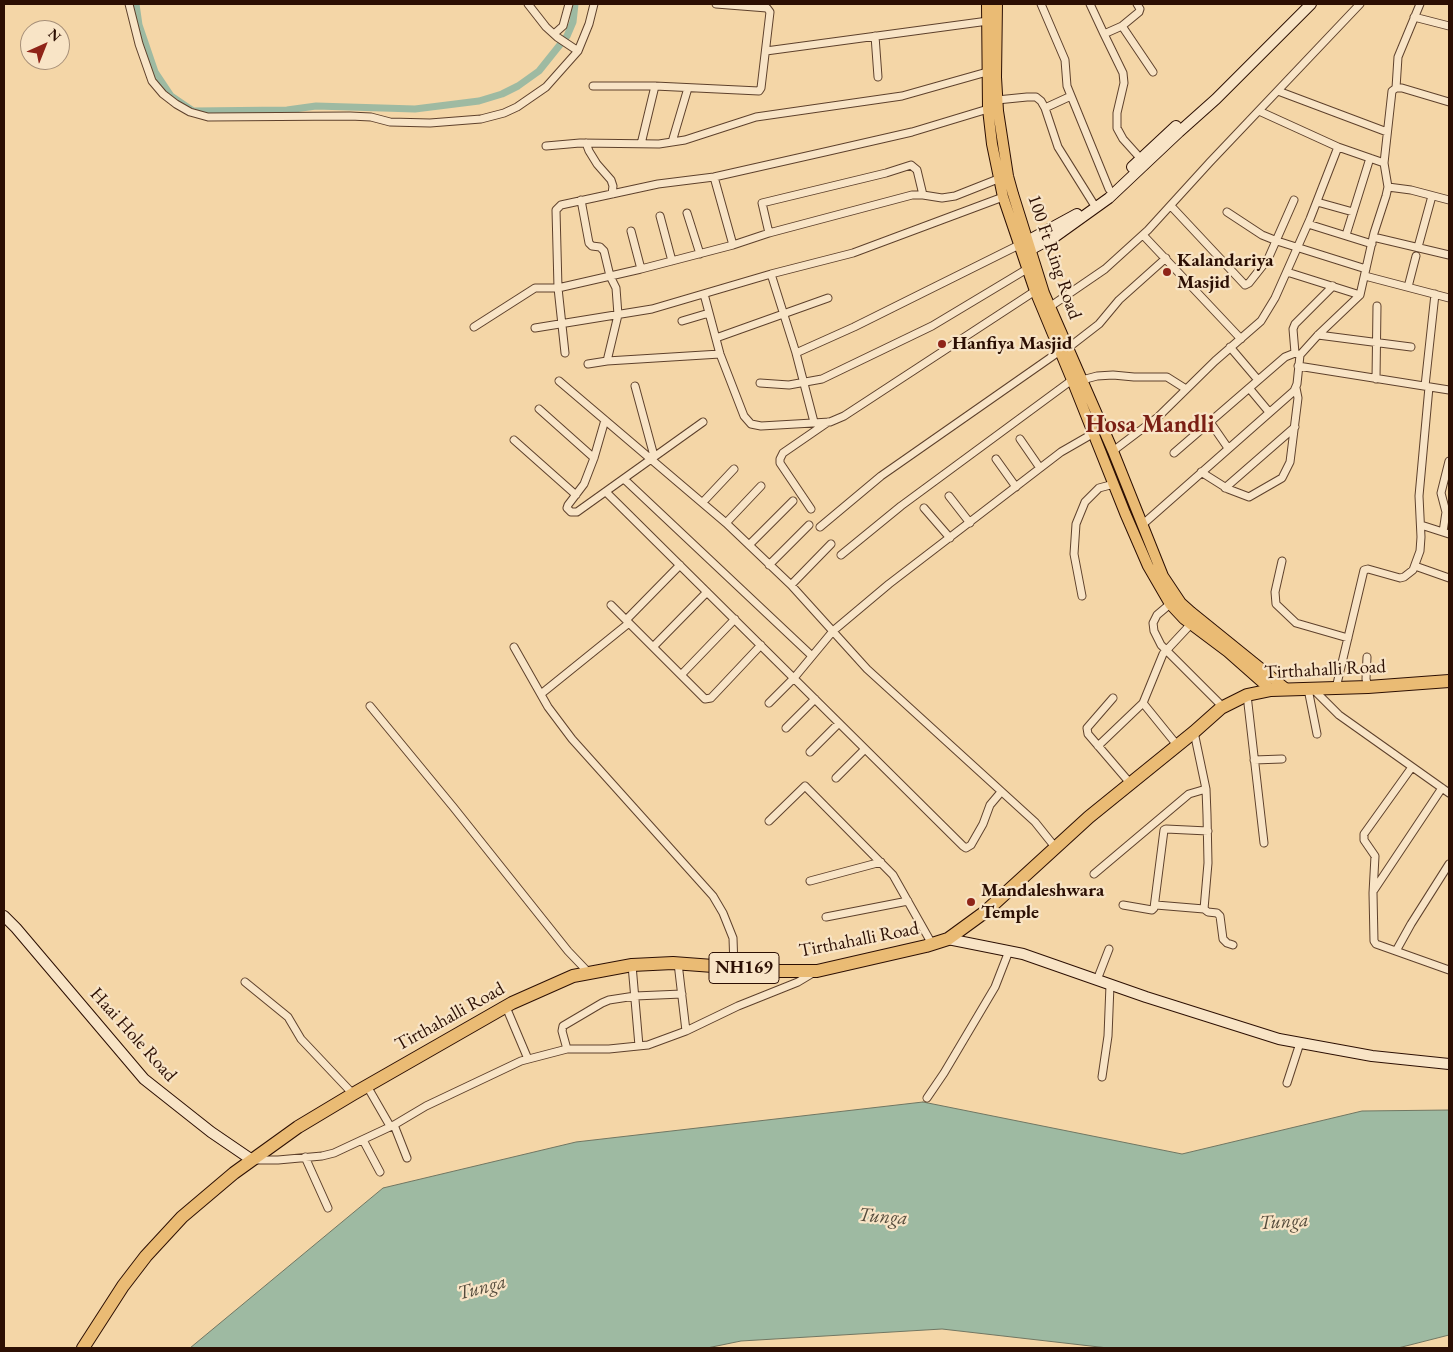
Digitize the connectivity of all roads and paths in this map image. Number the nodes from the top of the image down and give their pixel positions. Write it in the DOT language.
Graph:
graph roads {
  1 [pos="129,4"];
  2 [pos="528,4"];
  3 [pos="569,4"];
  4 [pos="594,4"];
  5 [pos="716,4"];
  6 [pos="987,4"];
  7 [pos="997,4"];
  8 [pos="1041,4"];
  9 [pos="1090,4"];
  10 [pos="1137,4"];
  11 [pos="1302,4"];
  12 [pos="1311,4"];
  13 [pos="1360,4"];
  14 [pos="1420,4"];
  15 [pos="1414,17"];
  16 [pos="988,21"];
  17 [pos="1122,26"];
  18 [pos="1449,26"];
  19 [pos="1104,34"];
  20 [pos="555,36"];
  21 [pos="875,36"];
  22 [pos="575,50"];
  23 [pos="766,51"];
  24 [pos="987,72"];
  25 [pos="1153,72"];
  26 [pos="878,77"];
  27 [pos="593,86"];
  28 [pos="655,86"];
  29 [pos="688,88"];
  30 [pos="1396,88"];
  31 [pos="1278,91"];
  32 [pos="1071,96"];
  33 [pos="997,100"];
  34 [pos="1449,102"];
  35 [pos="1045,108"];
  36 [pos="988,109"];
  37 [pos="1259,111"];
  38 [pos="1387,132"];
  39 [pos="672,142"];
  40 [pos="586,143"];
  41 [pos="641,144"];
  42 [pos="546,146"];
  43 [pos="1338,147"];
  44 [pos="1141,158"];
  45 [pos="1370,158"];
  46 [pos="1384,164"];
  47 [pos="714,177"];
  48 [pos="998,179"];
  49 [pos="1388,187"];
  50 [pos="1109,189"];
  51 [pos="612,194"];
  52 [pos="923,195"];
  53 [pos="1432,196"];
  54 [pos="1003,197"];
  55 [pos="581,200"];
  56 [pos="1294,200"];
  57 [pos="1449,200"];
  58 [pos="1317,202"];
  59 [pos="1093,203"];
  60 [pos="1170,206"];
  61 [pos="1228,212"];
  62 [pos="1354,212"];
  63 [pos="687,213"];
  64 [pos="660,216"];
  65 [pos="1308,224"];
  66 [pos="631,231"];
  67 [pos="769,233"];
  68 [pos="1143,235"];
  69 [pos="1346,235"];
  70 [pos="1373,240"];
  71 [pos="1277,241"];
  72 [pos="733,245"];
  73 [pos="1298,247"];
  74 [pos="1418,247"];
  75 [pos="1025,248"];
  76 [pos="700,254"];
  77 [pos="1449,255"];
  78 [pos="1416,256"];
  79 [pos="1166,258"];
  80 [pos="672,261"];
  81 [pos="641,268"];
  82 [pos="1027,269"];
  83 [pos="1286,272"];
  84 [pos="1365,272"];
  85 [pos="772,274"];
  86 [pos="610,276"];
  87 [pos="1333,286"];
  88 [pos="1408,287"];
  89 [pos="558,288"];
  90 [pos="1035,292"];
  91 [pos="704,294"];
  92 [pos="1435,294"];
  93 [pos="1360,295"];
  94 [pos="828,298"];
  95 [pos="1449,298"];
  96 [pos="1051,306"];
  97 [pos="1377,306"];
  98 [pos="709,313"];
  99 [pos="618,314"];
  100 [pos="784,314"];
  101 [pos="682,321"];
  102 [pos="562,324"];
  103 [pos="474,327"];
  104 [pos="535,328"];
  105 [pos="1318,335"];
  106 [pos="716,338"];
  107 [pos="1241,338"];
  108 [pos="1377,343"];
  109 [pos="1230,348"];
  110 [pos="1411,348"];
  111 [pos="1064,350"];
  112 [pos="565,353"];
  113 [pos="796,353"];
  114 [pos="720,354"];
  115 [pos="1297,354"];
  116 [pos="607,361"];
  117 [pos="588,364"];
  118 [pos="1298,366"];
  119 [pos="1376,379"];
  120 [pos="1077,380"];
  121 [pos="1258,380"];
  122 [pos="559,381"];
  123 [pos="760,383"];
  124 [pos="805,383"];
  125 [pos="636,386"];
  126 [pos="1427,387"];
  127 [pos="1249,388"];
  128 [pos="1296,388"];
  129 [pos="1186,389"];
  130 [pos="1449,390"];
  131 [pos="539,410"];
  132 [pos="1270,412"];
  133 [pos="605,420"];
  134 [pos="703,422"];
  135 [pos="814,422"];
  136 [pos="828,422"];
  137 [pos="1210,422"];
  138 [pos="1295,427"];
  139 [pos="1094,433"];
  140 [pos="1020,439"];
  141 [pos="514,440"];
  142 [pos="1228,448"];
  143 [pos="1113,451"];
  144 [pos="1174,453"];
  145 [pos="653,457"];
  146 [pos="594,458"];
  147 [pos="996,459"];
  148 [pos="1449,461"];
  149 [pos="1040,468"];
  150 [pos="734,469"];
  151 [pos="1201,472"];
  152 [pos="624,478"];
  153 [pos="1114,484"];
  154 [pos="761,486"];
  155 [pos="1016,488"];
  156 [pos="1226,488"];
  157 [pos="606,492"];
  158 [pos="576,495"];
  159 [pos="949,496"];
  160 [pos="793,501"];
  161 [pos="703,502"];
  162 [pos="811,508"];
  163 [pos="924,508"];
  164 [pos="726,523"];
  165 [pos="970,523"];
  166 [pos="1421,524"];
  167 [pos="809,525"];
  168 [pos="1142,525"];
  169 [pos="820,527"];
  170 [pos="1447,533"];
  171 [pos="950,538"];
  172 [pos="831,544"];
  173 [pos="749,545"];
  174 [pos="841,556"];
  175 [pos="1282,561"];
  176 [pos="680,565"];
  177 [pos="769,565"];
  178 [pos="1415,566"];
  179 [pos="1449,578"];
  180 [pos="790,585"];
  181 [pos="707,592"];
  182 [pos="1082,596"];
  183 [pos="1170,604"];
  184 [pos="611,605"];
  185 [pos="735,619"];
  186 [pos="627,621"];
  187 [pos="1192,624"];
  188 [pos="833,631"];
  189 [pos="1348,638"];
  190 [pos="761,646"];
  191 [pos="514,647"];
  192 [pos="653,647"];
  193 [pos="1166,649"];
  194 [pos="812,656"];
  195 [pos="1367,657"];
  196 [pos="681,675"];
  197 [pos="794,678"];
  198 [pos="1449,681"];
  199 [pos="1368,687"];
  200 [pos="1285,688"];
  201 [pos="1336,688"];
  202 [pos="1311,689"];
  203 [pos="1271,690"];
  204 [pos="540,694"];
  205 [pos="1247,695"];
  206 [pos="1113,698"];
  207 [pos="815,699"];
  208 [pos="769,703"];
  209 [pos="1143,703"];
  210 [pos="370,706"];
  211 [pos="1223,707"];
  212 [pos="839,723"];
  213 [pos="786,728"];
  214 [pos="1194,732"];
  215 [pos="1316,734"];
  216 [pos="1177,745"];
  217 [pos="1098,746"];
  218 [pos="865,748"];
  219 [pos="810,752"];
  220 [pos="1282,759"];
  221 [pos="1254,760"];
  222 [pos="1412,767"];
  223 [pos="836,778"];
  224 [pos="1130,783"];
  225 [pos="1442,788"];
  226 [pos="1206,789"];
  227 [pos="1001,792"];
  228 [pos="1449,793"];
  229 [pos="769,821"];
  230 [pos="1208,832"];
  231 [pos="1264,843"];
  232 [pos="1054,848"];
  233 [pos="881,862"];
  234 [pos="1449,864"];
  235 [pos="1094,874"];
  236 [pos="810,881"];
  237 [pos="1374,891"];
  238 [pos="908,901"];
  239 [pos="1123,905"];
  240 [pos="1156,905"];
  241 [pos="1204,909"];
  242 [pos="4,916"];
  243 [pos="826,917"];
  244 [pos="948,939"];
  245 [pos="932,944"];
  246 [pos="1233,945"];
  247 [pos="1109,949"];
  248 [pos="1009,950"];
  249 [pos="1396,951"];
  250 [pos="678,963"];
  251 [pos="632,964"];
  252 [pos="734,967"];
  253 [pos="1449,970"];
  254 [pos="817,971"];
  255 [pos="589,973"];
  256 [pos="1097,980"];
  257 [pos="245,982"];
  258 [pos="1110,985"];
  259 [pos="682,994"];
  260 [pos="635,996"];
  261 [pos="506,1007"];
  262 [pos="686,1031"];
  263 [pos="1300,1043"];
  264 [pos="639,1046"];
  265 [pos="567,1049"];
  266 [pos="528,1059"];
  267 [pos="1449,1064"];
  268 [pos="1102,1077"];
  269 [pos="1287,1084"];
  270 [pos="367,1086"];
  271 [pos="353,1094"];
  272 [pos="928,1098"];
  273 [pos="392,1126"];
  274 [pos="363,1140"];
  275 [pos="305,1157"];
  276 [pos="407,1158"];
  277 [pos="252,1160"];
  278 [pos="380,1172"];
  279 [pos="328,1208"];
  280 [pos="83,1348"];
  1 -- 22 [label="street"];
  2 -- 20 [label="street"];
  3 -- 20 [label="street"];
  4 -- 22 [label="street"];
  5 -- 23 [label="street"];
  6 -- 16 [label="main road, 100 Ft Ring Road"];
  7 -- 33 [label="main road, 100 Ft Ring Road"];
  8 -- 32 [label="street"];
  9 -- 19 [label="street"];
  10 -- 17 [label="street"];
  11 -- 44 [label="street"];
  12 -- 75 [label="street"];
  13 -- 31 [label="street"];
  14 -- 15 [label="street"];
  15 -- 18 [label="street"];
  15 -- 30 [label="street"];
  16 -- 21 [label="street"];
  16 -- 24 [label="main road, 100 Ft Ring Road"];
  17 -- 19 [label="street"];
  17 -- 25 [label="street"];
  19 -- 44 [label="street"];
  20 -- 22 [label="street"];
  21 -- 23 [label="street"];
  21 -- 26 [label="street"];
  23 -- 29 [label="street"];
  24 -- 36 [label="main road, 100 Ft Ring Road"];
  24 -- 39 [label="street"];
  27 -- 28 [label="street"];
  28 -- 29 [label="street"];
  28 -- 41 [label="street"];
  29 -- 39 [label="street"];
  30 -- 34 [label="street"];
  30 -- 38 [label="street"];
  31 -- 37 [label="street"];
  31 -- 38 [label="street"];
  32 -- 35 [label="street"];
  32 -- 50 [label="street"];
  33 -- 35 [label="street"];
  33 -- 75 [label="main road, 100 Ft Ring Road"];
  35 -- 59 [label="street"];
  36 -- 47 [label="street"];
  36 -- 48 [label="main road, 100 Ft Ring Road"];
  37 -- 43 [label="street"];
  37 -- 60 [label="street"];
  38 -- 46 [label="street"];
  39 -- 41 [label="street"];
  40 -- 41 [label="street"];
  40 -- 42 [label="street"];
  40 -- 51 [label="street"];
  43 -- 45 [label="street"];
  43 -- 58 [label="street"];
  44 -- 50 [label="street"];
  45 -- 46 [label="street"];
  45 -- 62 [label="street"];
  46 -- 49 [label="street"];
  47 -- 51 [label="street"];
  47 -- 72 [label="street"];
  48 -- 52 [label="street"];
  48 -- 54 [label="main road, 100 Ft Ring Road"];
  49 -- 53 [label="street"];
  49 -- 70 [label="street"];
  50 -- 59 [label="street"];
  51 -- 55 [label="street"];
  52 -- 67 [label="street"];
  52 -- 67 [label="street"];
  53 -- 57 [label="street"];
  53 -- 74 [label="street"];
  54 -- 75 [label="main road, 100 Ft Ring Road"];
  54 -- 85 [label="street"];
  55 -- 86 [label="street"];
  55 -- 89 [label="street"];
  56 -- 71 [label="street"];
  58 -- 62 [label="street"];
  58 -- 65 [label="street"];
  59 -- 75 [label="street"];
  60 -- 68 [label="street"];
  60 -- 71 [label="street"];
  61 -- 71 [label="street"];
  62 -- 69 [label="street"];
  63 -- 76 [label="street"];
  64 -- 80 [label="street"];
  65 -- 69 [label="street"];
  65 -- 73 [label="street"];
  66 -- 81 [label="street"];
  67 -- 72 [label="street"];
  68 -- 79 [label="street"];
  68 -- 96 [label="street"];
  69 -- 70 [label="street"];
  70 -- 74 [label="street"];
  70 -- 84 [label="street"];
  71 -- 73 [label="street"];
  72 -- 76 [label="street"];
  73 -- 83 [label="street"];
  73 -- 84 [label="street"];
  74 -- 77 [label="street"];
  75 -- 82 [label="main road, 100 Ft Ring Road"];
  75 -- 96 [label="main road, 100 Ft Ring Road"];
  75 -- 113 [label="street"];
  76 -- 80 [label="street"];
  78 -- 88 [label="street"];
  79 -- 107 [label="street"];
  79 -- 111 [label="street"];
  80 -- 81 [label="street"];
  81 -- 86 [label="street"];
  82 -- 90 [label="main road, 100 Ft Ring Road"];
  82 -- 124 [label="street"];
  83 -- 87 [label="street"];
  83 -- 107 [label="street"];
  84 -- 88 [label="street"];
  84 -- 93 [label="street"];
  85 -- 91 [label="street"];
  85 -- 100 [label="street"];
  86 -- 89 [label="street"];
  86 -- 99 [label="street"];
  87 -- 93 [label="street"];
  87 -- 115 [label="street"];
  88 -- 92 [label="street"];
  89 -- 102 [label="street"];
  89 -- 103 [label="street"];
  90 -- 111 [label="main road, 100 Ft Ring Road"];
  90 -- 136 [label="street"];
  91 -- 98 [label="street"];
  91 -- 99 [label="street"];
  92 -- 95 [label="street"];
  92 -- 126 [label="street"];
  93 -- 105 [label="street"];
  94 -- 100 [label="street"];
  96 -- 111 [label="main road, 100 Ft Ring Road"];
  97 -- 108 [label="street"];
  98 -- 101 [label="street"];
  98 -- 106 [label="street"];
  99 -- 102 [label="street"];
  99 -- 116 [label="street"];
  100 -- 106 [label="street"];
  100 -- 113 [label="street"];
  102 -- 104 [label="street"];
  102 -- 112 [label="street"];
  105 -- 108 [label="street"];
  105 -- 115 [label="street"];
  106 -- 114 [label="street"];
  107 -- 109 [label="street"];
  108 -- 110 [label="street"];
  108 -- 119 [label="street"];
  109 -- 121 [label="street"];
  109 -- 129 [label="street"];
  111 -- 120 [label="main road, 100 Ft Ring Road"];
  111 -- 169 [label="street"];
  113 -- 124 [label="street"];
  114 -- 116 [label="street"];
  114 -- 135 [label="street"];
  115 -- 118 [label="street"];
  115 -- 121 [label="street"];
  116 -- 117 [label="street"];
  118 -- 119 [label="street"];
  118 -- 128 [label="street"];
  119 -- 126 [label="street"];
  120 -- 129 [label="street"];
  120 -- 139 [label="main road, 100 Ft Ring Road"];
  120 -- 143 [label="main road, 100 Ft Ring Road"];
  120 -- 174 [label="street"];
  121 -- 127 [label="street"];
  122 -- 133 [label="street"];
  123 -- 124 [label="street"];
  124 -- 135 [label="street"];
  125 -- 145 [label="street"];
  126 -- 130 [label="street"];
  126 -- 166 [label="street"];
  127 -- 132 [label="street"];
  127 -- 137 [label="street"];
  128 -- 132 [label="street"];
  128 -- 138 [label="street"];
  129 -- 143 [label="street"];
  131 -- 146 [label="street"];
  132 -- 142 [label="street"];
  133 -- 145 [label="street"];
  133 -- 146 [label="street"];
  134 -- 145 [label="street"];
  135 -- 136 [label="street"];
  136 -- 162 [label="street"];
  137 -- 142 [label="street"];
  137 -- 144 [label="street"];
  138 -- 156 [label="street"];
  138 -- 156 [label="street"];
  139 -- 149 [label="street"];
  139 -- 153 [label="main road, 100 Ft Ring Road"];
  140 -- 149 [label="street"];
  141 -- 158 [label="street"];
  142 -- 151 [label="street"];
  143 -- 168 [label="main road, 100 Ft Ring Road"];
  145 -- 152 [label="street"];
  145 -- 161 [label="street"];
  146 -- 158 [label="street"];
  147 -- 155 [label="street"];
  148 -- 170 [label="street"];
  149 -- 155 [label="street"];
  150 -- 161 [label="street"];
  151 -- 156 [label="street"];
  151 -- 168 [label="street"];
  152 -- 157 [label="street"];
  152 -- 194 [label="street"];
  153 -- 182 [label="street"];
  153 -- 183 [label="main road, 100 Ft Ring Road"];
  154 -- 164 [label="street"];
  155 -- 165 [label="street"];
  157 -- 158 [label="street"];
  157 -- 176 [label="street"];
  159 -- 165 [label="street"];
  160 -- 173 [label="street"];
  161 -- 164 [label="street"];
  163 -- 171 [label="street"];
  164 -- 173 [label="street"];
  165 -- 171 [label="street"];
  166 -- 170 [label="street"];
  166 -- 178 [label="street"];
  167 -- 177 [label="street"];
  168 -- 200 [label="main road, 100 Ft Ring Road"];
  171 -- 188 [label="street"];
  172 -- 180 [label="street"];
  173 -- 177 [label="street"];
  175 -- 189 [label="street"];
  176 -- 181 [label="street"];
  176 -- 186 [label="street"];
  177 -- 180 [label="street"];
  178 -- 179 [label="street"];
  178 -- 189 [label="street"];
  180 -- 188 [label="street"];
  181 -- 185 [label="street"];
  181 -- 192 [label="street"];
  183 -- 187 [label="main road, 100 Ft Ring Road"];
  183 -- 193 [label="street"];
  184 -- 186 [label="street"];
  185 -- 190 [label="street"];
  185 -- 196 [label="street"];
  186 -- 192 [label="street"];
  186 -- 204 [label="street"];
  187 -- 193 [label="street"];
  187 -- 203 [label="main road, 100 Ft Ring Road"];
  188 -- 194 [label="street"];
  188 -- 227 [label="street"];
  189 -- 201 [label="street"];
  190 -- 196 [label="street"];
  190 -- 197 [label="street"];
  191 -- 204 [label="street"];
  192 -- 196 [label="street"];
  193 -- 209 [label="street"];
  193 -- 211 [label="street"];
  194 -- 197 [label="street"];
  195 -- 199 [label="street"];
  197 -- 207 [label="street"];
  197 -- 208 [label="street"];
  198 -- 199 [label="highway, Tirthahalli Road / NH169"];
  199 -- 201 [label="highway, Tirthahalli Road / NH169"];
  200 -- 202 [label="highway, Tirthahalli Road / NH169"];
  200 -- 203 [label="highway, Tirthahalli Road / NH169"];
  201 -- 202 [label="highway, Tirthahalli Road / NH169"];
  202 -- 215 [label="street"];
  202 -- 222 [label="street"];
  203 -- 205 [label="highway, Tirthahalli Road / NH169"];
  204 -- 252 [label="street"];
  205 -- 211 [label="highway, Tirthahalli Road / NH169"];
  205 -- 221 [label="street"];
  206 -- 217 [label="street"];
  207 -- 212 [label="street"];
  207 -- 213 [label="street"];
  209 -- 216 [label="street"];
  209 -- 217 [label="street"];
  210 -- 255 [label="street"];
  211 -- 214 [label="highway, Tirthahalli Road / NH169"];
  212 -- 218 [label="street"];
  212 -- 219 [label="street"];
  214 -- 216 [label="highway, Tirthahalli Road / NH169"];
  214 -- 226 [label="street"];
  216 -- 224 [label="highway, Tirthahalli Road / NH169"];
  217 -- 224 [label="street"];
  218 -- 223 [label="street"];
  218 -- 227 [label="street"];
  220 -- 221 [label="street"];
  221 -- 231 [label="street"];
  222 -- 225 [label="street"];
  222 -- 237 [label="street"];
  224 -- 232 [label="highway, Tirthahalli Road / NH169"];
  225 -- 228 [label="street"];
  225 -- 237 [label="street"];
  226 -- 230 [label="street"];
  226 -- 235 [label="street"];
  227 -- 232 [label="street"];
  229 -- 233 [label="street"];
  230 -- 240 [label="street"];
  230 -- 241 [label="street"];
  232 -- 244 [label="highway, Tirthahalli Road / NH169"];
  233 -- 236 [label="street"];
  233 -- 238 [label="street"];
  234 -- 249 [label="street"];
  237 -- 249 [label="street"];
  238 -- 243 [label="street"];
  238 -- 245 [label="street"];
  239 -- 240 [label="street"];
  240 -- 241 [label="street"];
  241 -- 246 [label="street"];
  242 -- 277 [label="street, Haai Hole Road"];
  244 -- 245 [label="highway, Tirthahalli Road / NH169"];
  244 -- 248 [label="street"];
  245 -- 254 [label="highway, Tirthahalli Road / NH169"];
  247 -- 256 [label="street"];
  248 -- 256 [label="street"];
  248 -- 272 [label="street"];
  249 -- 253 [label="street"];
  250 -- 251 [label="highway, Tirthahalli Road / NH169"];
  250 -- 252 [label="highway, Tirthahalli Road / NH169"];
  250 -- 259 [label="street"];
  251 -- 255 [label="highway, Tirthahalli Road / NH169"];
  251 -- 260 [label="street"];
  252 -- 254 [label="highway, Tirthahalli Road / NH169"];
  254 -- 262 [label="street"];
  255 -- 261 [label="highway, Tirthahalli Road / NH169"];
  256 -- 258 [label="street"];
  257 -- 271 [label="street"];
  258 -- 263 [label="street"];
  258 -- 268 [label="street"];
  259 -- 260 [label="street"];
  259 -- 262 [label="street"];
  260 -- 264 [label="street"];
  260 -- 265 [label="street"];
  261 -- 266 [label="street"];
  261 -- 270 [label="highway, Tirthahalli Road / NH169"];
  262 -- 264 [label="street"];
  263 -- 267 [label="street"];
  263 -- 269 [label="street"];
  264 -- 265 [label="street"];
  265 -- 266 [label="street"];
  266 -- 273 [label="street"];
  270 -- 271 [label="highway, Tirthahalli Road / NH169"];
  270 -- 273 [label="street"];
  271 -- 277 [label="highway, Tirthahalli Road / NH169"];
  273 -- 274 [label="street"];
  273 -- 276 [label="street"];
  274 -- 275 [label="street"];
  274 -- 278 [label="street"];
  275 -- 277 [label="street"];
  275 -- 279 [label="street"];
  277 -- 280 [label="highway, Tirthahalli Road / NH169"];
}
